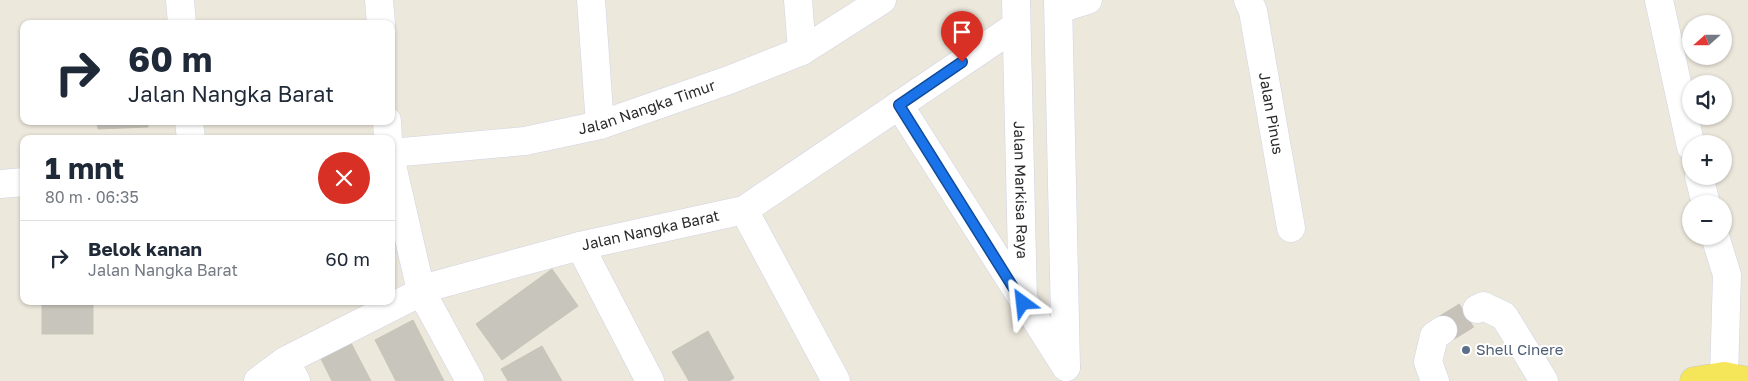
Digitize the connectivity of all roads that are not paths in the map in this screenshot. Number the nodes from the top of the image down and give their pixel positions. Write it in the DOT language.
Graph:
graph roads {
  1 [pos="180,0"];
  2 [pos="379,0"];
  3 [pos="590,0"];
  4 [pos="798,0"];
  5 [pos="882,0"];
  6 [pos="1088,0"];
  7 [pos="1248,0"];
  8 [pos="1659,0"];
  9 [pos="1058,4"];
  10 [pos="1016,13"];
  11 [pos="182,20"];
  12 [pos="381,20"];
  13 [pos="802,51"];
  14 [pos="899,105"];
  15 [pos="600,125"];
  16 [pos="1688,135"];
  17 [pos="395,153"];
  18 [pos="395,178"];
  19 [pos="20,182"];
  20 [pos="0,184"];
  21 [pos="744,210"];
  22 [pos="1291,228"];
  23 [pos="1719,245"];
  24 [pos="580,246"];
  25 [pos="421,291"];
  26 [pos="1023,303"];
  27 [pos="1477,310"];
  28 [pos="1443,330"];
  29 [pos="291,371"];
  30 [pos="1070,374"];
  31 [pos="1736,379"];
  32 [pos="258,381"];
  33 [pos="470,381"];
  34 [pos="650,381"];
  35 [pos="836,381"];
  36 [pos="1434,381"];
  37 [pos="1544,381"];
  38 [pos="1694,381"];
  1 -- 11 [label="street"];
  2 -- 12 [label="street"];
  3 -- 15 [label="street"];
  4 -- 13 [label="street"];
  5 -- 13 [label="street, Jalan Nangka Timur"];
  6 -- 9 [label="street"];
  7 -- 22 [label="street, Jalan Pinus"];
  8 -- 16 [label="street"];
  9 -- 30 [label="street"];
  10 -- 14 [label="street, Jalan Nangka Barat"];
  10 -- 26 [label="street, Jalan Markisa Raya"];
  13 -- 15 [label="street, Jalan Nangka Timur"];
  14 -- 21 [label="street, Jalan Nangka Barat"];
  14 -- 26 [label="street"];
  15 -- 17 [label="street, Jalan Nangka Timur"];
  18 -- 25 [label="street"];
  19 -- 20 [label="street"];
  21 -- 24 [label="street, Jalan Nangka Barat"];
  21 -- 35 [label="street"];
  23 -- 31 [label="street"];
  24 -- 25 [label="street, Jalan Nangka Barat"];
  24 -- 34 [label="street"];
  25 -- 29 [label="street, Jalan Nangka Barat"];
  25 -- 33 [label="street"];
  26 -- 30 [label="street"];
  27 -- 37 [label="street"];
  28 -- 36 [label="street"];
  29 -- 32 [label="street, Jalan Nangka Barat"];
  31 -- 38 [label="main road"];
}
